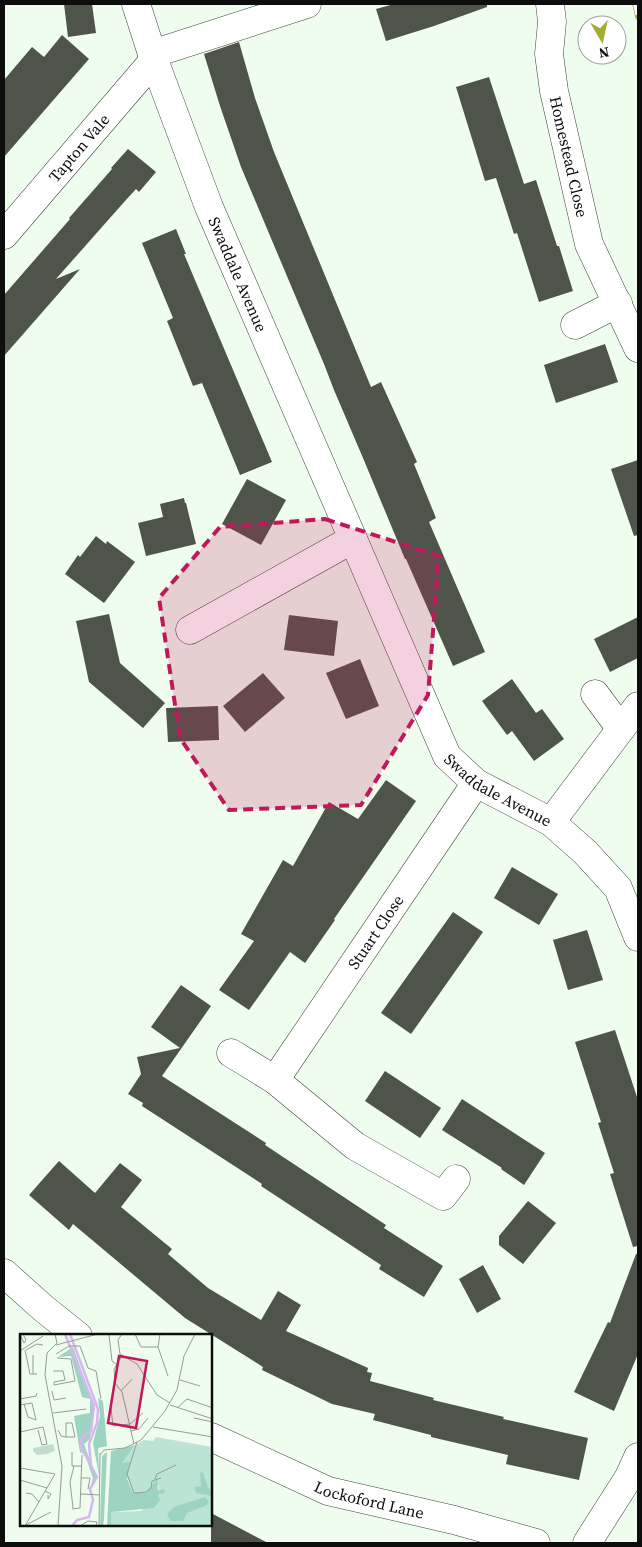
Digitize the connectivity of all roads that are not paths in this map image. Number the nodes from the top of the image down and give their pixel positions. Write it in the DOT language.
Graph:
graph roads {
  1 [pos="136,4"];
  2 [pos="307,4"];
  3 [pos="550,4"];
  4 [pos="153,57"];
  5 [pos="4,235"];
  6 [pos="618,303"];
  7 [pos="575,324"];
  8 [pos="638,348"];
  9 [pos="353,539"];
  10 [pos="190,630"];
  11 [pos="595,694"];
  12 [pos="638,706"];
  13 [pos="621,729"];
  14 [pos="476,783"];
  15 [pos="551,822"];
  16 [pos="638,936"];
  17 [pos="231,1053"];
  18 [pos="275,1080"];
  19 [pos="456,1178"];
  20 [pos="4,1273"];
  21 [pos="76,1334"];
  22 [pos="212,1437"];
  23 [pos="638,1457"];
  24 [pos="536,1543"];
  25 [pos="587,1543"];
  1 -- 4 [label="street, Swaddale Avenue"];
  2 -- 4 [label="street"];
  3 -- 6 [label="street, Homestead Close"];
  4 -- 5 [label="street, Tapton Vale"];
  4 -- 9 [label="street, Swaddale Avenue"];
  6 -- 7 [label="street"];
  6 -- 8 [label="street, Homestead Close"];
  9 -- 10 [label="street"];
  9 -- 14 [label="street, Swaddale Avenue"];
  11 -- 13 [label="street"];
  12 -- 13 [label="street"];
  13 -- 15 [label="street"];
  14 -- 15 [label="street, Swaddale Avenue"];
  14 -- 18 [label="street, Stuart Close"];
  15 -- 16 [label="street, Swaddale Avenue"];
  17 -- 18 [label="street"];
  18 -- 19 [label="street"];
  20 -- 21 [label="street"];
  22 -- 24 [label="street, Lockoford Lane"];
  23 -- 25 [label="street"];
}
